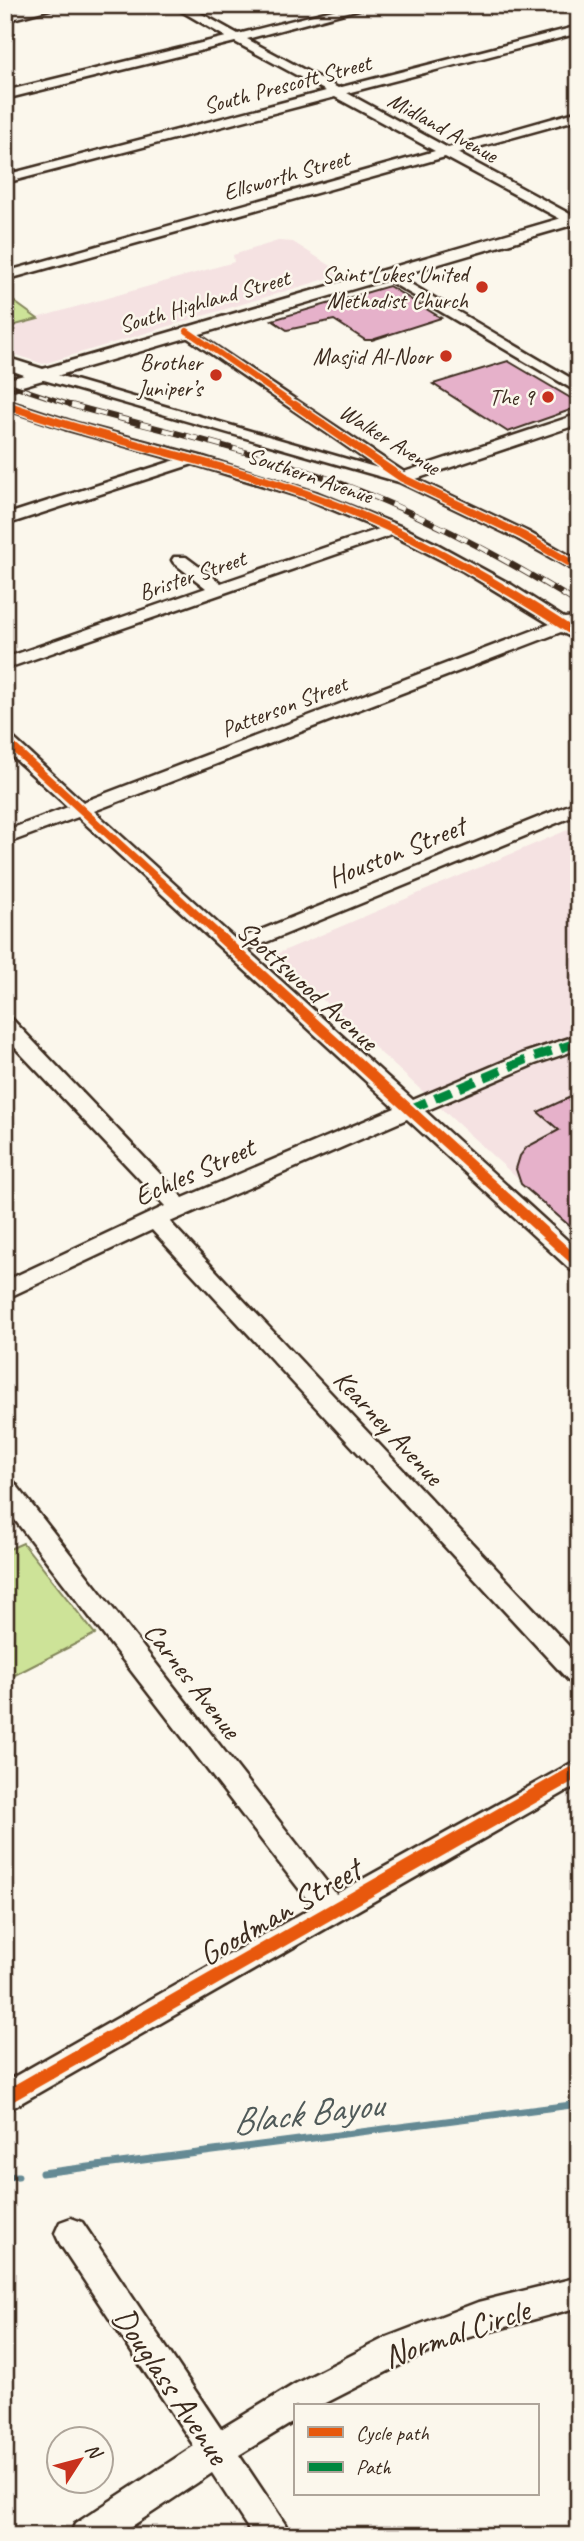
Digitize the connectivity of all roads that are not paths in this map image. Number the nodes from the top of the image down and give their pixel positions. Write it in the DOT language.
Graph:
graph roads {
  1 [pos="59,5"];
  2 [pos="177,5"];
  3 [pos="368,5"];
  4 [pos="5,18"];
  5 [pos="579,29"];
  6 [pos="237,38"];
  7 [pos="338,93"];
  8 [pos="5,94"];
  9 [pos="579,115"];
  10 [pos="447,152"];
  11 [pos="5,179"];
  12 [pos="576,221"];
  13 [pos="387,274"];
  14 [pos="5,276"];
  15 [pos="187,331"];
  16 [pos="5,362"];
  17 [pos="42,375"];
  18 [pos="5,386"];
  19 [pos="579,389"];
  20 [pos="5,404"];
  21 [pos="579,419"];
  22 [pos="194,459"];
  23 [pos="402,478"];
  24 [pos="5,520"];
  25 [pos="394,529"];
  26 [pos="180,560"];
  27 [pos="579,568"];
  28 [pos="219,590"];
  29 [pos="571,622"];
  30 [pos="579,636"];
  31 [pos="5,664"];
  32 [pos="5,740"];
  33 [pos="579,807"];
  34 [pos="81,810"];
  35 [pos="5,838"];
  36 [pos="234,948"];
  37 [pos="5,1024"];
  38 [pos="579,1042"];
  39 [pos="410,1109"];
  40 [pos="180,1208"];
  41 [pos="155,1220"];
  42 [pos="579,1264"];
  43 [pos="5,1291"];
  44 [pos="5,1489"];
  45 [pos="579,1675"];
  46 [pos="579,1769"];
  47 [pos="332,1910"];
  48 [pos="5,2098"];
  49 [pos="72,2233"];
  50 [pos="579,2292"];
  51 [pos="295,2404"];
  52 [pos="294,2405"];
  53 [pos="216,2450"];
  54 [pos="87,2536"];
  55 [pos="273,2536"];
  1 -- 4 [label="street"];
  2 -- 6 [label="street, Midland Avenue"];
  3 -- 6 [label="street"];
  5 -- 7 [label="street, South Prescott Street"];
  6 -- 7 [label="street, Midland Avenue"];
  6 -- 8 [label="street"];
  7 -- 10 [label="street, Midland Avenue"];
  7 -- 11 [label="street, South Prescott Street"];
  9 -- 10 [label="street, Ellsworth Street"];
  10 -- 12 [label="street, Midland Avenue"];
  10 -- 14 [label="street, Ellsworth Street"];
  12 -- 13 [label="main road, South Highland Street"];
  13 -- 15 [label="main road, South Highland Street"];
  13 -- 19 [label="street"];
  15 -- 17 [label="main road, South Highland Street"];
  15 -- 23 [label="street, Walker Avenue"];
  16 -- 17 [label="main road, Southern Avenue"];
  17 -- 18 [label="main road, South Highland Street"];
  17 -- 23 [label="street, Southern Avenue"];
  20 -- 22 [label="street, Southern Avenue"];
  21 -- 23 [label="street"];
  22 -- 24 [label="street"];
  22 -- 25 [label="street, Southern Avenue"];
  23 -- 27 [label="street, Walker Avenue"];
  25 -- 28 [label="street, Brister Street"];
  25 -- 29 [label="street, Southern Avenue"];
  26 -- 28 [label="street"];
  28 -- 31 [label="street, Brister Street"];
  29 -- 30 [label="street, Southern Avenue"];
  29 -- 34 [label="street, Patterson Street"];
  32 -- 34 [label="street, Spottswood Avenue"];
  33 -- 36 [label="street, Houston Street"];
  34 -- 35 [label="street, Patterson Street"];
  34 -- 36 [label="street, Spottswood Avenue"];
  36 -- 39 [label="street, Spottswood Avenue"];
  37 -- 40 [label="street"];
  38 -- 39 [label="street, Echles Street"];
  39 -- 40 [label="street, Echles Street"];
  39 -- 42 [label="street, Spottswood Avenue"];
  40 -- 41 [label="street, Echles Street"];
  41 -- 43 [label="street, Echles Street"];
  41 -- 45 [label="street, Kearney Avenue"];
  44 -- 47 [label="street, Carnes Avenue"];
  46 -- 47 [label="street, Goodman Street"];
  47 -- 48 [label="street, Goodman Street"];
  49 -- 53 [label="street, Douglass Avenue"];
  50 -- 51 [label="street, Normal Circle"];
  52 -- 53 [label="street, Normal Circle"];
  53 -- 54 [label="street, Normal Circle"];
  53 -- 55 [label="street, Douglass Avenue"];
}
